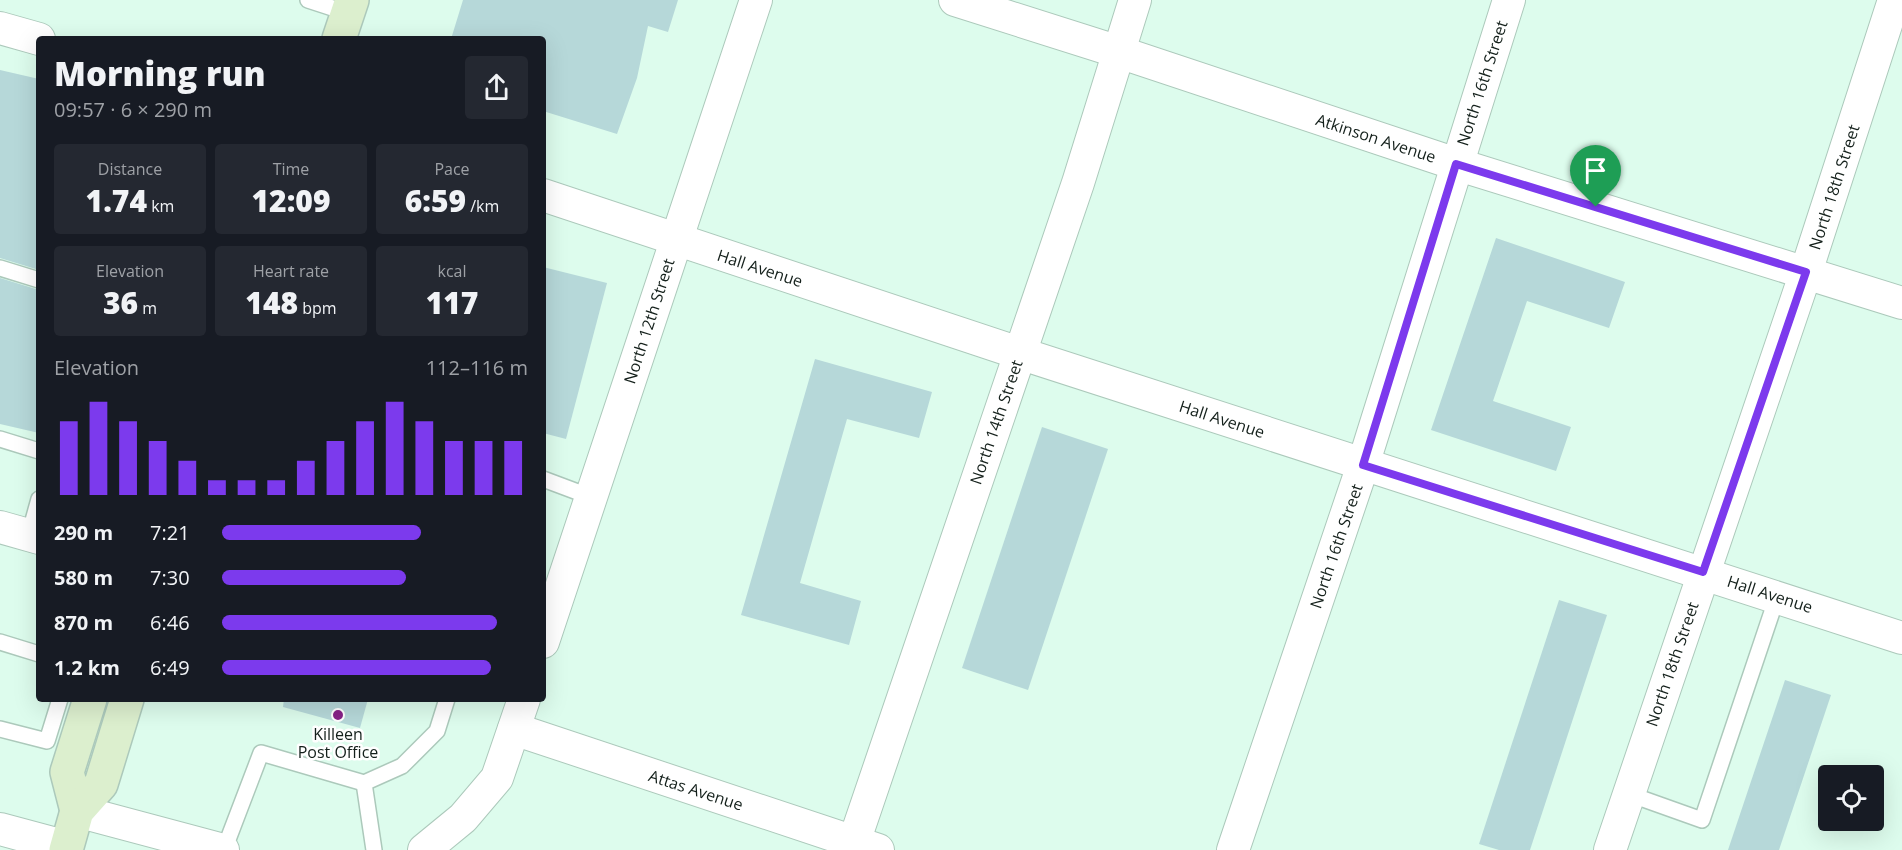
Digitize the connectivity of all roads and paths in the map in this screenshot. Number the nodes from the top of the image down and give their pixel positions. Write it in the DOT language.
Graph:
graph roads {
  1 [pos="308,0"];
  2 [pos="756,0"];
  3 [pos="955,0"];
  4 [pos="1135,0"];
  5 [pos="1509,0"];
  6 [pos="1894,0"];
  7 [pos="346,17"];
  8 [pos="0,28"];
  9 [pos="36,38"];
  10 [pos="1119,52"];
  11 [pos="1456,164"];
  12 [pos="546,196"];
  13 [pos="676,240"];
  14 [pos="0,268"];
  15 [pos="1806,272"];
  16 [pos="36,279"];
  17 [pos="1902,303"];
  18 [pos="1020,353"];
  19 [pos="0,439"];
  20 [pos="36,450"];
  21 [pos="1363,465"];
  22 [pos="546,480"];
  23 [pos="591,497"];
  24 [pos="36,505"];
  25 [pos="23,533"];
  26 [pos="1703,572"];
  27 [pos="1776,597"];
  28 [pos="546,633"];
  29 [pos="1902,638"];
  30 [pos="0,642"];
  31 [pos="36,653"];
  32 [pos="59,702"];
  33 [pos="89,702"];
  34 [pos="126,702"];
  35 [pos="446,702"];
  36 [pos="523,702"];
  37 [pos="0,729"];
  38 [pos="514,729"];
  39 [pos="364,783"];
  40 [pos="1629,794"];
  41 [pos="77,811"];
  42 [pos="0,829"];
  43 [pos="180,845"];
  44 [pos="866,846"];
  45 [pos="67,848"];
  46 [pos="223,850"];
  47 [pos="374,850"];
  48 [pos="424,850"];
  49 [pos="1233,850"];
  50 [pos="1610,850"];
  1 -- 7 [label="lane"];
  2 -- 13 [label="street, North 12th Street"];
  3 -- 10 [label="street, Atkinson Avenue"];
  4 -- 10 [label="street, North 14th Street"];
  5 -- 11 [label="street, North 16th Street"];
  6 -- 15 [label="street, North 18th Street"];
  8 -- 9 [label="street"];
  10 -- 11 [label="street, Atkinson Avenue"];
  10 -- 18 [label="street, North 14th Street"];
  11 -- 15 [label="street, Atkinson Avenue"];
  11 -- 21 [label="street, North 16th Street"];
  12 -- 13 [label="street, Hall Avenue"];
  13 -- 18 [label="street, Hall Avenue"];
  13 -- 23 [label="street, North 12th Street"];
  14 -- 16 [label="lane"];
  15 -- 17 [label="street, Atkinson Avenue"];
  15 -- 26 [label="street, North 18th Street"];
  18 -- 21 [label="street, Hall Avenue"];
  18 -- 44 [label="street, North 14th Street"];
  19 -- 20 [label="lane"];
  21 -- 26 [label="street, Hall Avenue"];
  21 -- 49 [label="street, North 16th Street"];
  22 -- 23 [label="lane"];
  23 -- 28 [label="street, North 12th Street"];
  24 -- 25 [label="lane"];
  26 -- 27 [label="street, Hall Avenue"];
  26 -- 40 [label="street, North 18th Street"];
  27 -- 29 [label="street, Hall Avenue"];
  27 -- 40 [label="lane"];
  30 -- 31 [label="lane"];
  32 -- 37 [label="lane"];
  33 -- 41 [label="street"];
  34 -- 41 [label="street"];
  35 -- 39 [label="lane"];
  36 -- 38 [label="street"];
  38 -- 44 [label="street, Attas Avenue"];
  38 -- 48 [label="street"];
  39 -- 46 [label="lane"];
  39 -- 47 [label="lane"];
  40 -- 50 [label="street, North 18th Street"];
  41 -- 43 [label="street"];
  41 -- 45 [label="street"];
  42 -- 45 [label="street"];
  43 -- 46 [label="street"];
}
